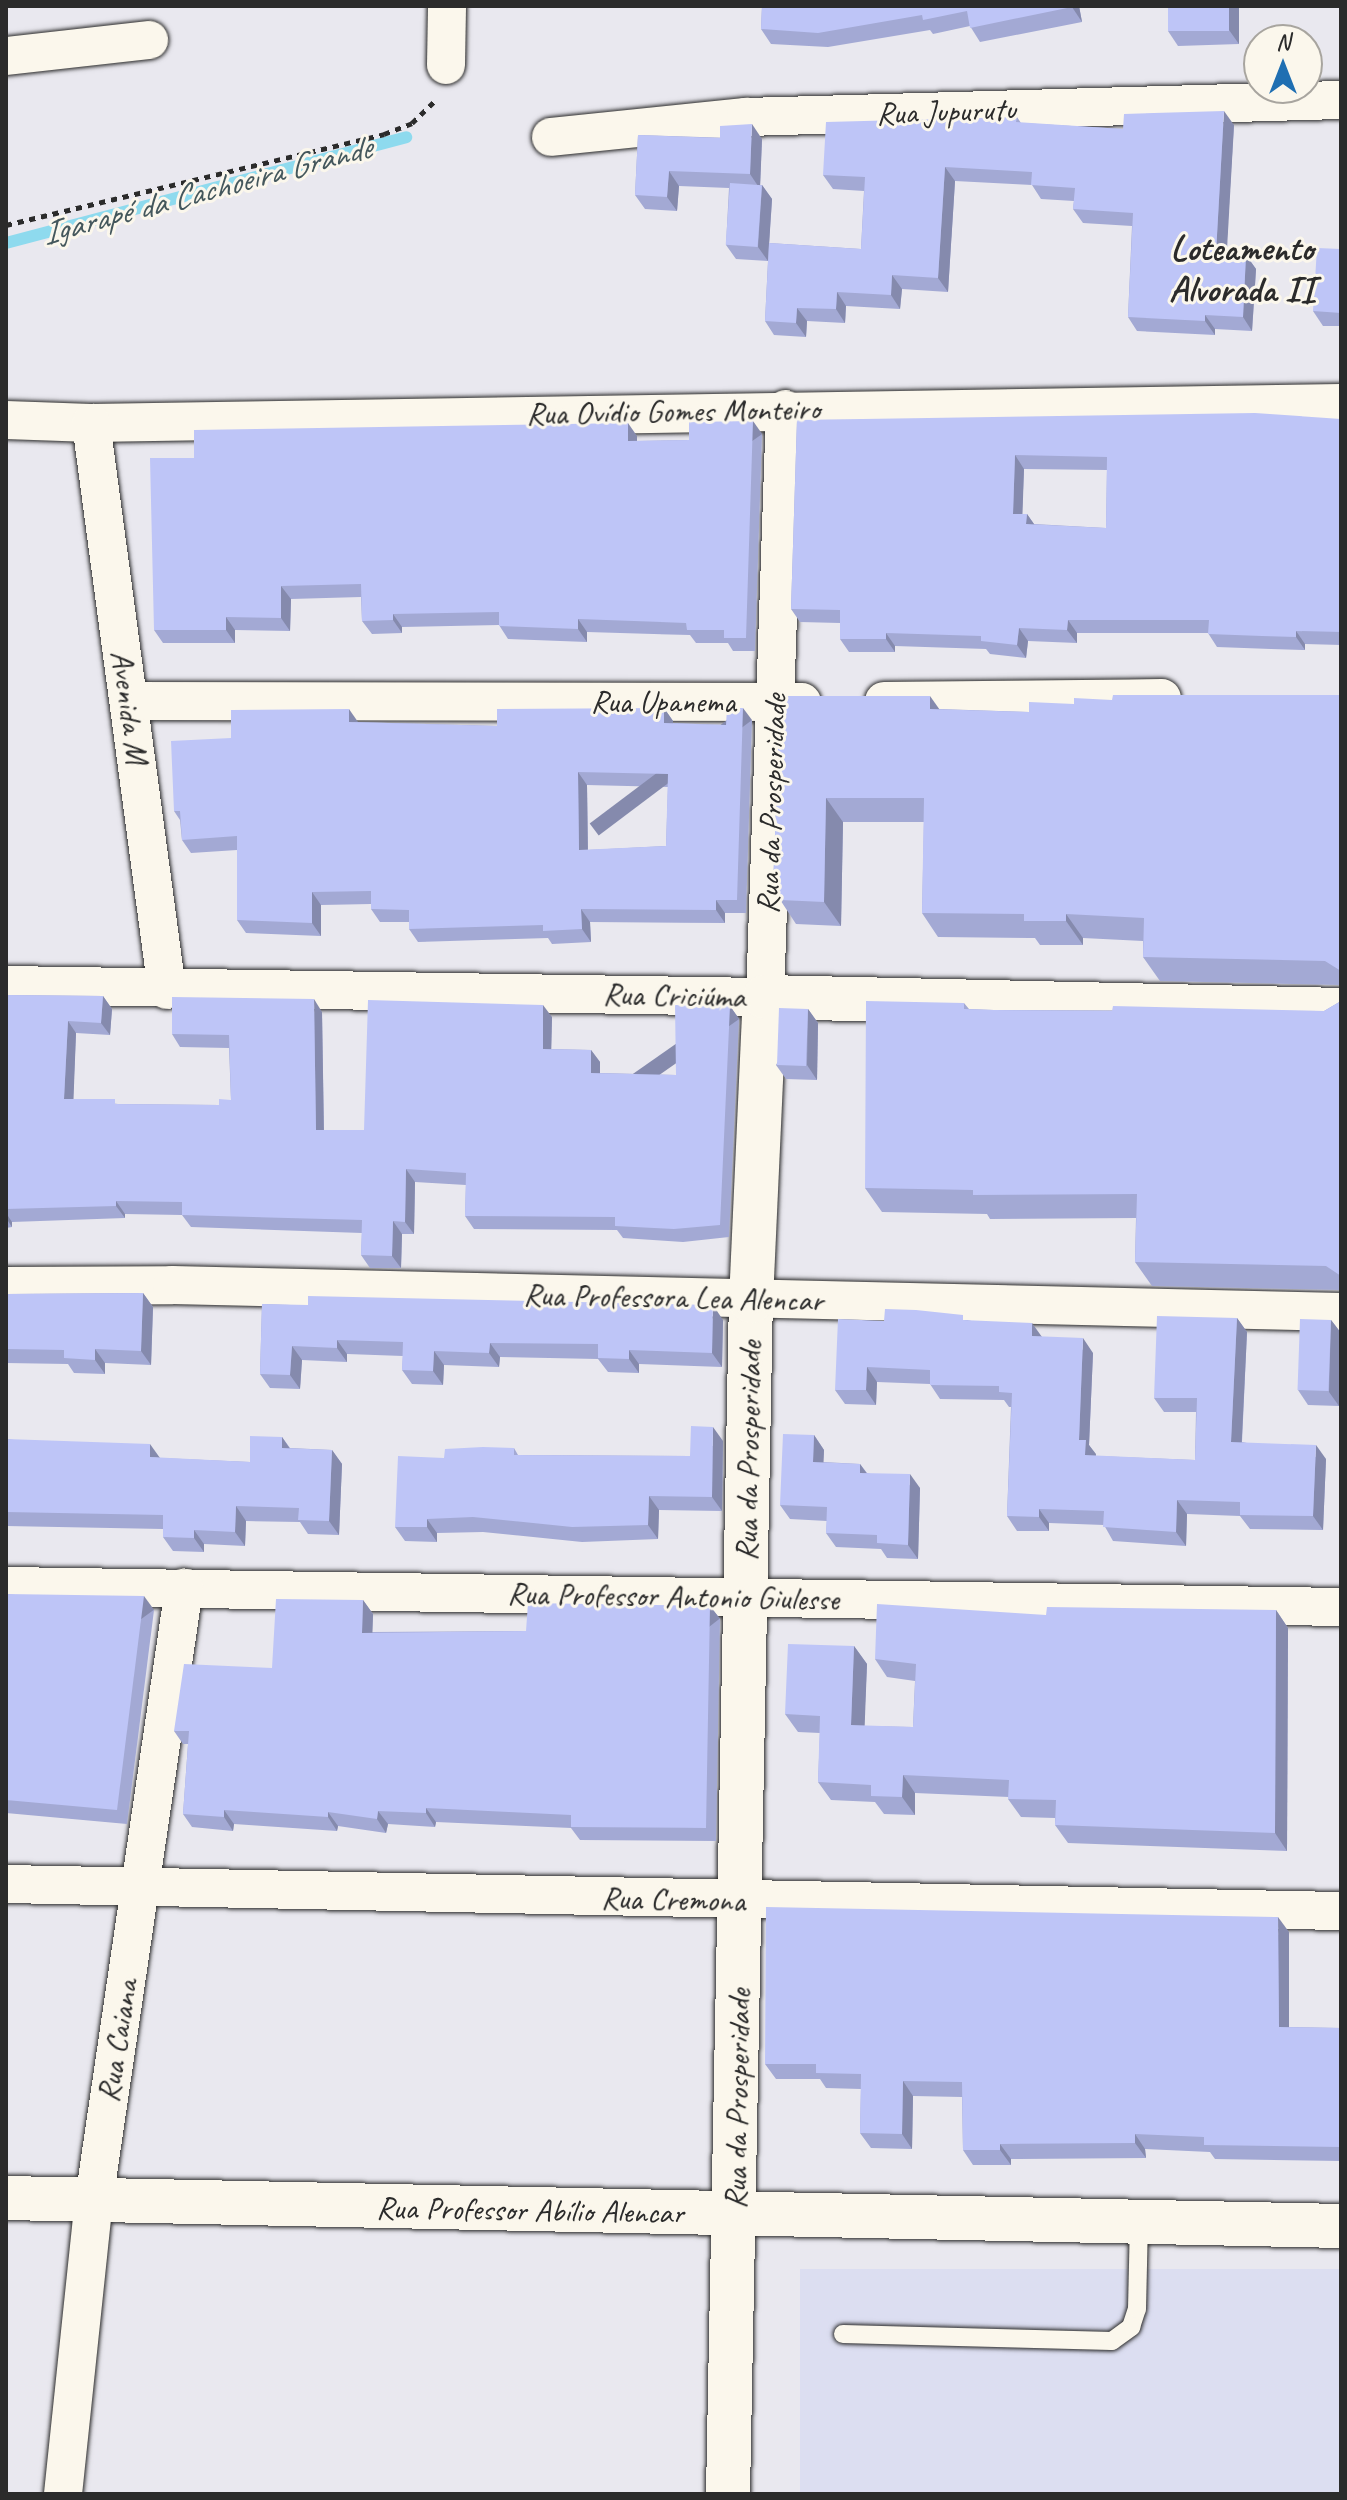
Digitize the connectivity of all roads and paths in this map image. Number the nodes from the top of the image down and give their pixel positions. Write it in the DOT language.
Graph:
graph roads {
  1 [pos="447,6"];
  2 [pos="149,40"];
  3 [pos="6,56"];
  4 [pos="446,65"];
  5 [pos="1341,100"];
  6 [pos="551,137"];
  7 [pos="6,225"];
  8 [pos="1341,403"];
  9 [pos="785,409"];
  10 [pos="6,420"];
  11 [pos="91,423"];
  12 [pos="1200,698"];
  13 [pos="129,701"];
  14 [pos="776,702"];
  15 [pos="6,985"];
  16 [pos="167,990"];
  17 [pos="765,997"];
  18 [pos="1341,1010"];
  19 [pos="6,1286"];
  20 [pos="751,1301"];
  21 [pos="1341,1312"];
  22 [pos="6,1586"];
  23 [pos="184,1588"];
  24 [pos="747,1598"];
  25 [pos="1341,1607"];
  26 [pos="6,1884"];
  27 [pos="141,1889"];
  28 [pos="741,1901"];
  29 [pos="1341,1911"];
  30 [pos="6,2198"];
  31 [pos="94,2200"];
  32 [pos="736,2216"];
  33 [pos="1139,2220"];
  34 [pos="1341,2226"];
  35 [pos="843,2334"];
  36 [pos="63,2494"];
  37 [pos="728,2494"];
  1 -- 4 [label="street"];
  2 -- 3 [label="street"];
  4 -- 7 [label="path"];
  5 -- 6 [label="street, Rua Jupurutu"];
  8 -- 9 [label="street, Rua Ovídio Gomes Monteiro"];
  9 -- 11 [label="street, Rua Ovídio Gomes Monteiro"];
  9 -- 14 [label="street, Rua da Prosperidade"];
  10 -- 11 [label="street, Rua Ovídio Gomes Monteiro"];
  11 -- 13 [label="street, Avenida M"];
  12 -- 14 [label="street, Rua Upanema"];
  13 -- 14 [label="street, Rua Upanema"];
  13 -- 16 [label="street, Avenida M"];
  14 -- 17 [label="street, Rua da Prosperidade"];
  15 -- 16 [label="street, Rua Criciúma"];
  16 -- 17 [label="street, Rua Criciúma"];
  17 -- 18 [label="street, Rua Criciúma"];
  17 -- 20 [label="street, Rua da Prosperidade"];
  19 -- 20 [label="street, Rua Professora Lea Alencar"];
  20 -- 21 [label="street, Rua Professora Lea Alencar"];
  20 -- 24 [label="street, Rua da Prosperidade"];
  22 -- 23 [label="street, Rua Professor Antonio Giulesse"];
  23 -- 24 [label="street, Rua Professor Antonio Giulesse"];
  23 -- 27 [label="street, Rua Caiana"];
  24 -- 25 [label="street, Rua Professor Antonio Giulesse"];
  24 -- 28 [label="street, Rua da Prosperidade"];
  26 -- 27 [label="street, Rua Cremona"];
  27 -- 28 [label="street, Rua Cremona"];
  27 -- 31 [label="street, Rua Caiana"];
  28 -- 29 [label="street, Rua Cremona"];
  28 -- 32 [label="street, Rua da Prosperidade"];
  30 -- 31 [label="street, Rua Professor Abílio Alencar"];
  31 -- 32 [label="street, Rua Professor Abílio Alencar"];
  31 -- 36 [label="street, Rua Caiana"];
  32 -- 33 [label="street, Rua Professor Abílio Alencar"];
  32 -- 37 [label="street, Rua da Prosperidade"];
  33 -- 34 [label="street, Rua Professor Abílio Alencar"];
  33 -- 35 [label="lane"];
}
